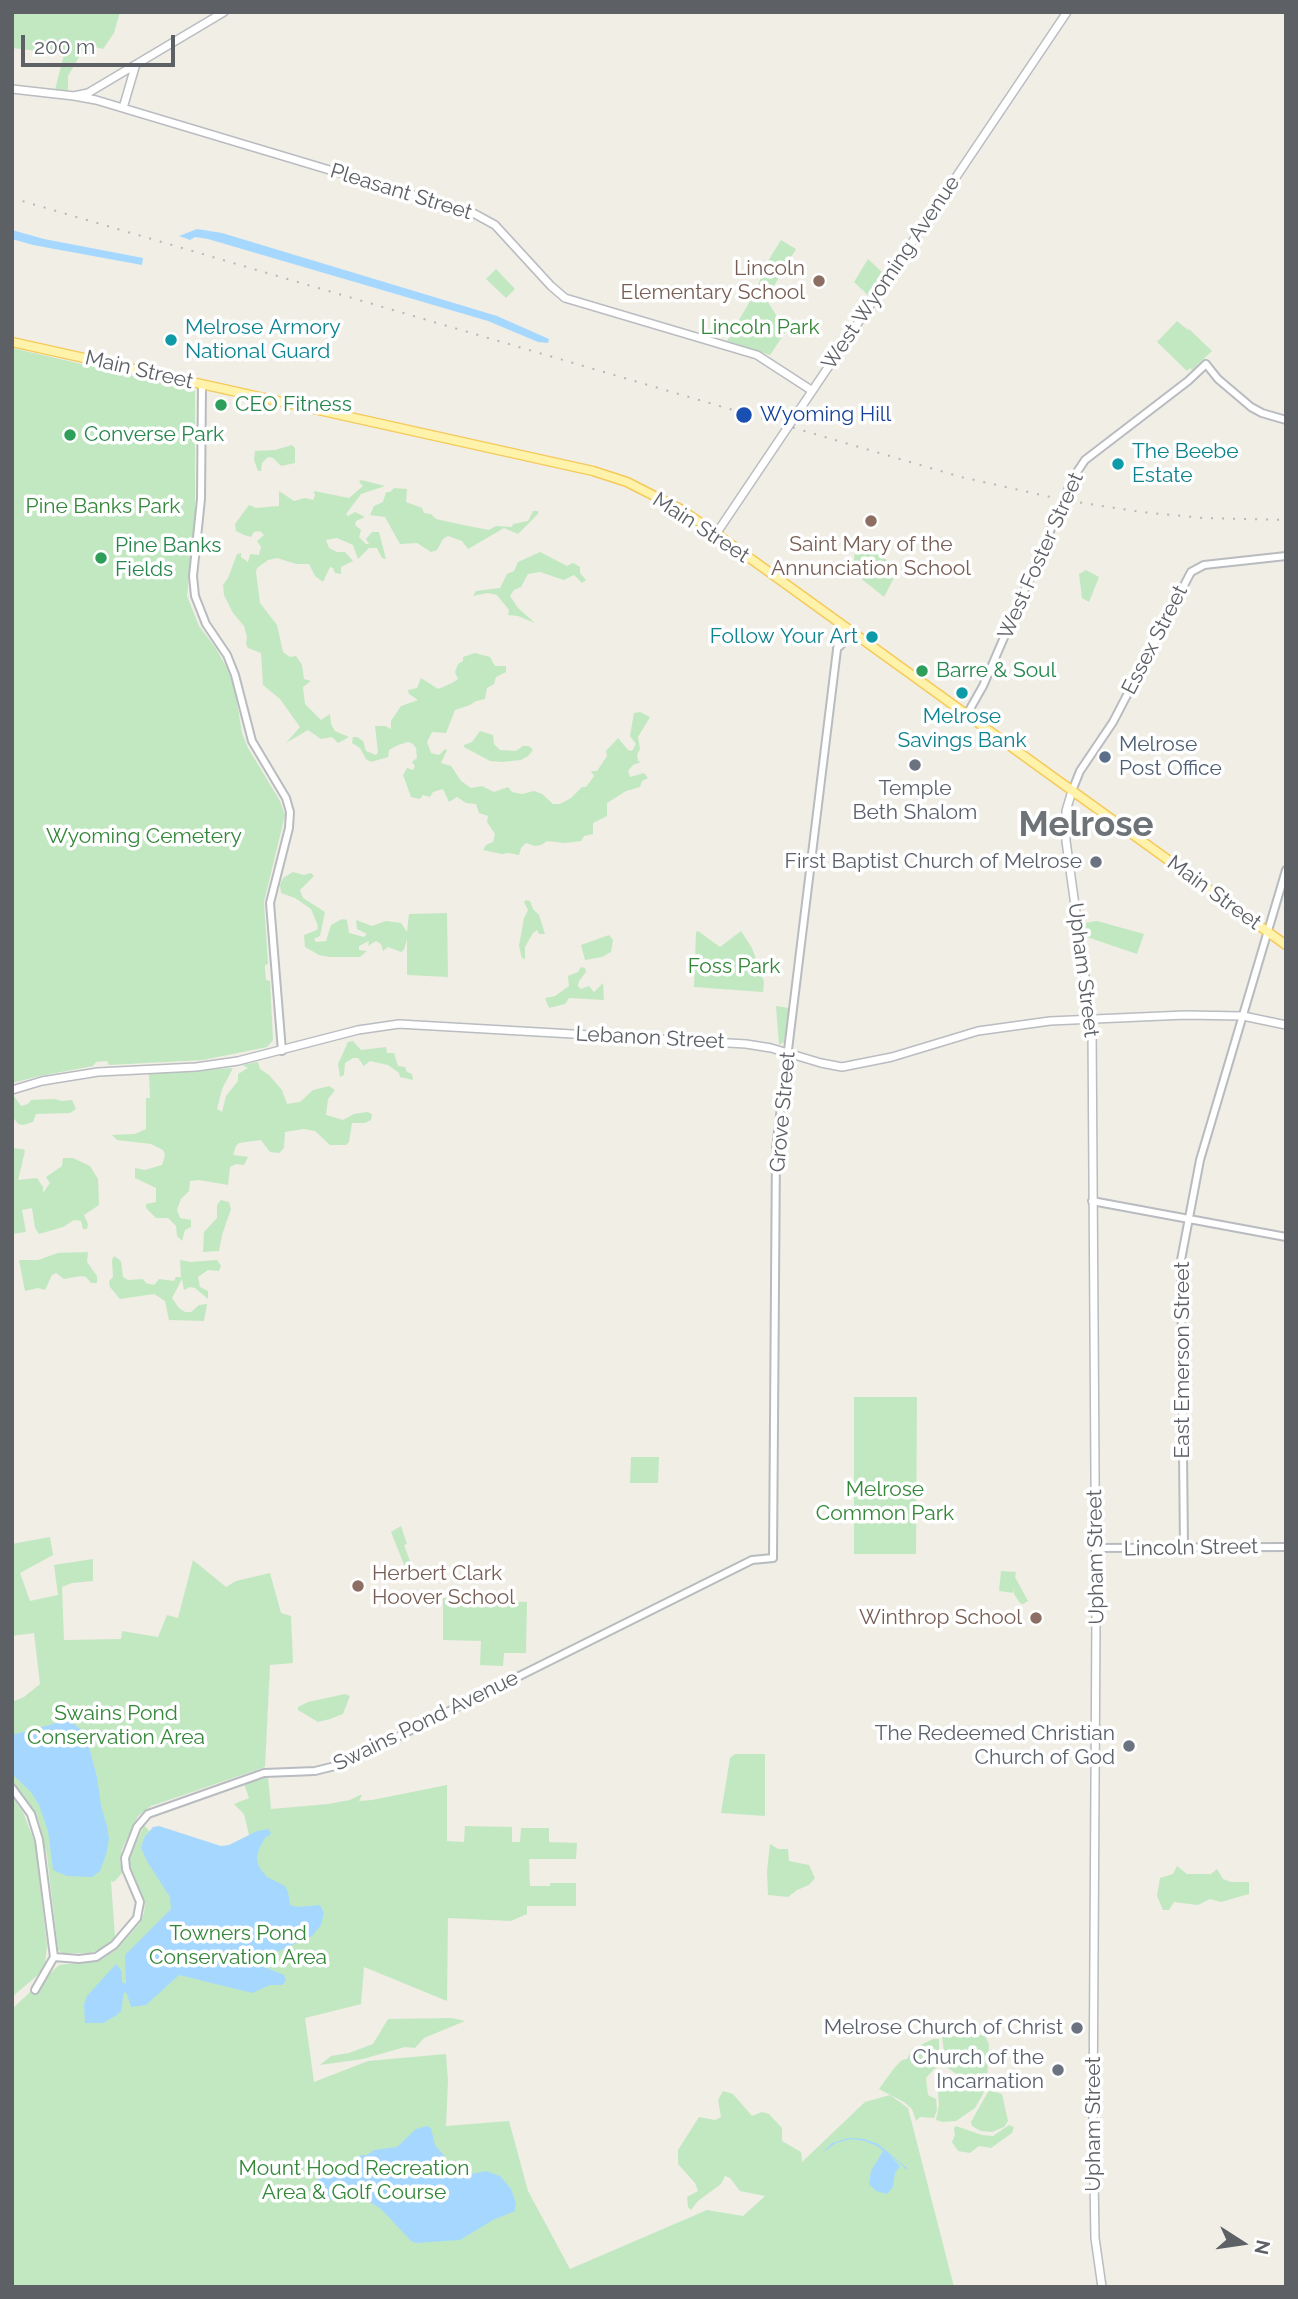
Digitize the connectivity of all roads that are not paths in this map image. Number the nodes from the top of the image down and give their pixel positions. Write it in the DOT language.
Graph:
graph roads {
  1 [pos="224,12"];
  2 [pos="1067,12"];
  3 [pos="135,67"];
  4 [pos="12,89"];
  5 [pos="74,96"];
  6 [pos="123,108"];
  7 [pos="12,342"];
  8 [pos="1198,372"];
  9 [pos="1218,379"];
  10 [pos="202,384"];
  11 [pos="811,390"];
  12 [pos="1286,419"];
  13 [pos="716,534"];
  14 [pos="1286,556"];
  15 [pos="840,625"];
  16 [pos="857,637"];
  17 [pos="834,668"];
  18 [pos="966,716"];
  19 [pos="1072,791"];
  20 [pos="1286,870"];
  21 [pos="1268,932"];
  22 [pos="1286,945"];
  23 [pos="1092,1017"];
  24 [pos="1243,1017"];
  25 [pos="1286,1025"];
  26 [pos="282,1051"];
  27 [pos="788,1053"];
  28 [pos="12,1090"];
  29 [pos="1092,1201"];
  30 [pos="1189,1218"];
  31 [pos="1286,1237"];
  32 [pos="1286,1547"];
  33 [pos="1184,1548"];
  34 [pos="1096,1549"];
  35 [pos="773,1558"];
  36 [pos="12,1788"];
  37 [pos="54,1956"];
  38 [pos="35,1990"];
  39 [pos="1102,2287"];
  1 -- 3 [label="main road"];
  2 -- 11 [label="main road, West Wyoming Avenue"];
  3 -- 5 [label="main road"];
  3 -- 6 [label="main road"];
  4 -- 5 [label="main road, Pleasant Street"];
  5 -- 6 [label="main road, Pleasant Street"];
  6 -- 11 [label="main road, Pleasant Street"];
  7 -- 10 [label="main road, Main Street"];
  8 -- 9 [label="street"];
  8 -- 9 [label="street, West Foster Street"];
  8 -- 18 [label="street, West Foster Street"];
  9 -- 12 [label="street"];
  10 -- 13 [label="main road, Main Street"];
  10 -- 26 [label="street"];
  11 -- 13 [label="main road, West Wyoming Avenue"];
  13 -- 15 [label="main road, Main Street"];
  14 -- 19 [label="street, Essex Street"];
  15 -- 16 [label="main road, Main Street"];
  15 -- 17 [label="street, Grove Street"];
  16 -- 17 [label="street, Grove Street"];
  16 -- 18 [label="main road, Main Street"];
  17 -- 27 [label="street, Grove Street"];
  18 -- 19 [label="main road, Main Street"];
  19 -- 21 [label="main road, Main Street"];
  19 -- 23 [label="main road, Upham Street"];
  20 -- 21 [label="street, East Emerson Street"];
  21 -- 22 [label="main road, Main Street"];
  21 -- 24 [label="street, East Emerson Street"];
  23 -- 24 [label="main road, Lebanon Street"];
  23 -- 27 [label="main road, Lebanon Street"];
  23 -- 29 [label="main road, Upham Street"];
  24 -- 25 [label="main road, Lebanon Street"];
  24 -- 30 [label="street, East Emerson Street"];
  26 -- 27 [label="main road, Lebanon Street"];
  26 -- 28 [label="main road, Lebanon Street"];
  27 -- 35 [label="street, Grove Street"];
  29 -- 30 [label="street"];
  29 -- 34 [label="main road, Upham Street"];
  30 -- 31 [label="street"];
  30 -- 33 [label="street, East Emerson Street"];
  32 -- 33 [label="street, Lincoln Street"];
  33 -- 34 [label="street, Lincoln Street"];
  34 -- 39 [label="main road, Upham Street"];
  35 -- 37 [label="street, Swains Pond Avenue"];
  36 -- 37 [label="street"];
  37 -- 38 [label="street"];
}
